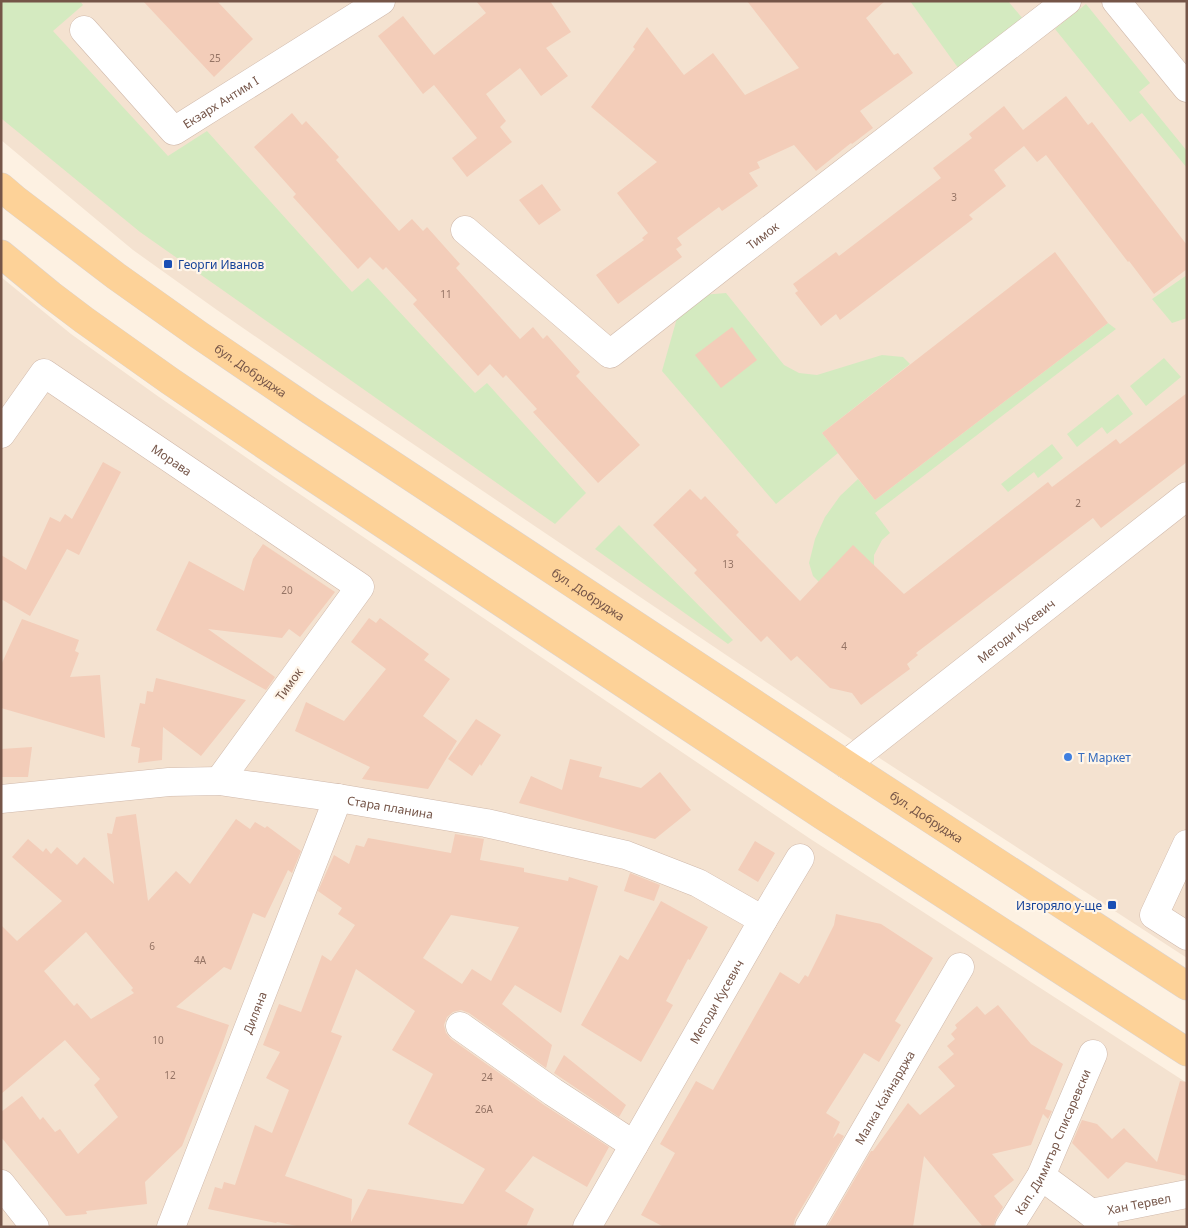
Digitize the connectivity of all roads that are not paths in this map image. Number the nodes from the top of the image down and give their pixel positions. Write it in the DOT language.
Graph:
graph roads {
  1 [pos="381,1"];
  2 [pos="1067,1"];
  3 [pos="1116,1"];
  4 [pos="84,30"];
  5 [pos="1187,88"];
  6 [pos="1,187"];
  7 [pos="465,230"];
  8 [pos="1,254"];
  9 [pos="1,434"];
  10 [pos="1187,496"];
  11 [pos="360,587"];
  12 [pos="846,764"];
  13 [pos="219,781"];
  14 [pos="338,798"];
  15 [pos="1,799"];
  16 [pos="1187,844"];
  17 [pos="800,858"];
  18 [pos="763,920"];
  19 [pos="1187,936"];
  20 [pos="960,967"];
  21 [pos="1187,986"];
  22 [pos="460,1026"];
  23 [pos="1187,1052"];
  24 [pos="1093,1054"];
  25 [pos="634,1145"];
  26 [pos="1041,1176"];
  27 [pos="1,1184"];
  28 [pos="1187,1194"];
  29 [pos="1098,1220"];
  30 [pos="35,1227"];
  31 [pos="171,1227"];
  32 [pos="587,1227"];
  33 [pos="809,1227"];
  34 [pos="1009,1227"];
  1 -- 4 [label="street, Екзарх Антим I"];
  2 -- 7 [label="street, Тимок"];
  3 -- 5 [label="street"];
  6 -- 12 [label="main road, бул. Добруджа"];
  8 -- 23 [label="main road"];
  9 -- 11 [label="street, Морава"];
  10 -- 12 [label="street, Методи Кусевич"];
  11 -- 13 [label="street, Тимок"];
  12 -- 21 [label="main road, бул. Добруджа"];
  13 -- 14 [label="street, Стара планина"];
  13 -- 15 [label="street, Стара планина"];
  14 -- 18 [label="street, Стара планина"];
  14 -- 31 [label="street, Диляна"];
  16 -- 19 [label="street"];
  17 -- 18 [label="street, Методи Кусевич"];
  18 -- 25 [label="street, Методи Кусевич"];
  20 -- 33 [label="street, Малка Кайнарджа"];
  22 -- 25 [label="street"];
  24 -- 26 [label="street, Кап. Димитър Списаревски"];
  25 -- 32 [label="street, Методи Кусевич"];
  26 -- 29 [label="street, Хан Тервел"];
  26 -- 34 [label="street, Кап. Димитър Списаревски"];
  27 -- 30 [label="street"];
  28 -- 29 [label="street, Хан Тервел"];
}
